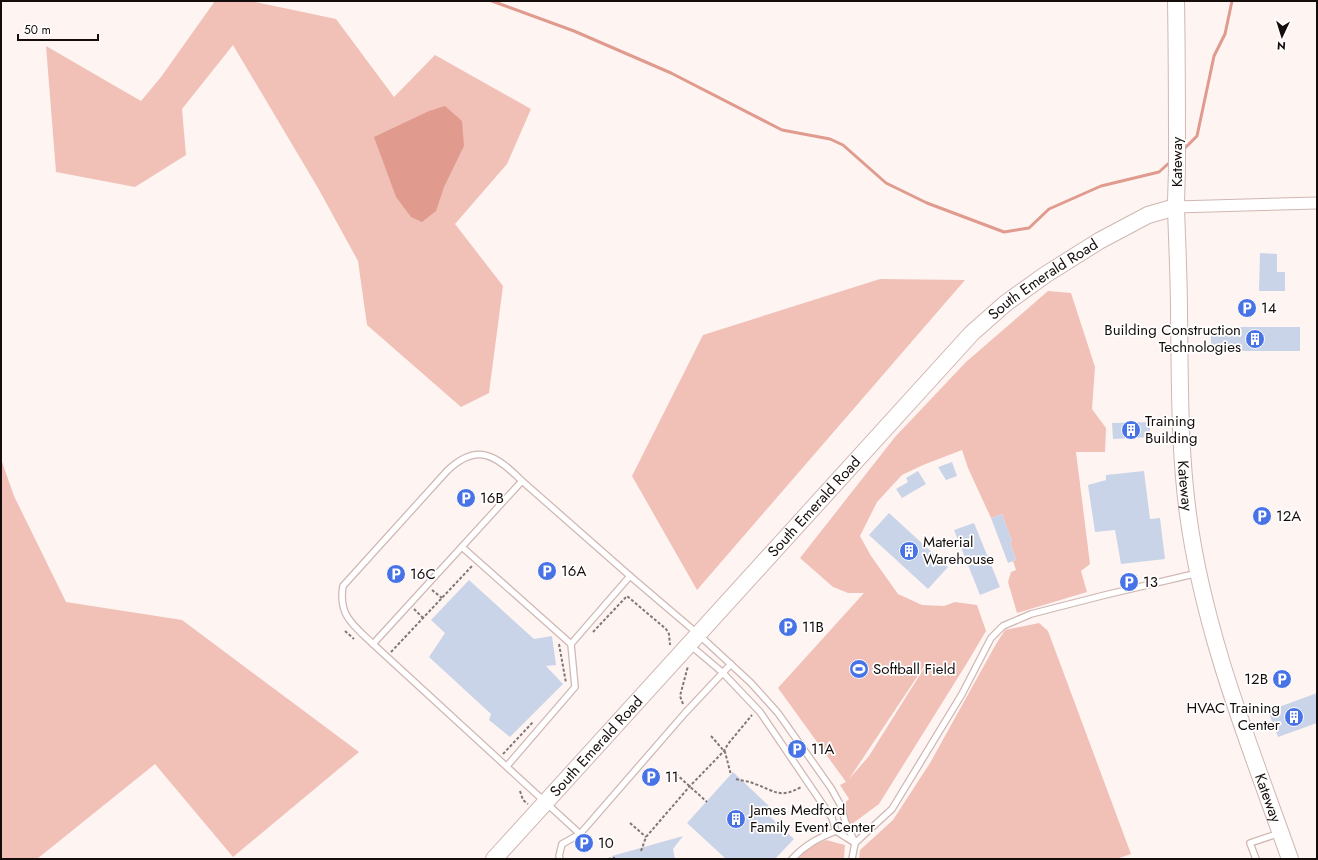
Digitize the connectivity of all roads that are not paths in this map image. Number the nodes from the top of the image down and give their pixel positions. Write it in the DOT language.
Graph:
graph roads {
  1 [pos="1176,1"];
  2 [pos="1317,203"];
  3 [pos="1176,207"];
  4 [pos="522,482"];
  5 [pos="462,547"];
  6 [pos="1198,573"];
  7 [pos="630,576"];
  8 [pos="373,644"];
  9 [pos="571,644"];
  10 [pos="689,645"];
  11 [pos="731,664"];
  12 [pos="722,672"];
  13 [pos="507,766"];
  14 [pos="546,802"];
  15 [pos="836,831"];
  16 [pos="1280,833"];
  17 [pos="580,834"];
  18 [pos="855,843"];
  19 [pos="494,859"];
  20 [pos="560,859"];
  21 [pos="792,859"];
  22 [pos="852,859"];
  23 [pos="1256,859"];
  24 [pos="1290,859"];
  1 -- 3 [label="street, Kateway"];
  2 -- 3 [label="street"];
  3 -- 6 [label="street, Kateway"];
  3 -- 10 [label="street, South Emerald Road"];
  4 -- 5 [label="lane"];
  4 -- 7 [label="lane"];
  4 -- 8 [label="lane"];
  5 -- 8 [label="lane"];
  5 -- 9 [label="lane"];
  6 -- 16 [label="street, Kateway"];
  6 -- 18 [label="lane"];
  7 -- 9 [label="lane"];
  7 -- 10 [label="lane"];
  8 -- 13 [label="lane"];
  9 -- 13 [label="lane"];
  10 -- 11 [label="lane"];
  10 -- 12 [label="lane"];
  10 -- 14 [label="street, South Emerald Road"];
  11 -- 12 [label="lane"];
  11 -- 18 [label="lane"];
  12 -- 15 [label="lane"];
  12 -- 17 [label="lane"];
  13 -- 14 [label="lane"];
  14 -- 17 [label="lane"];
  14 -- 19 [label="street, South Emerald Road"];
  15 -- 18 [label="lane"];
  15 -- 21 [label="lane"];
  16 -- 23 [label="lane"];
  16 -- 24 [label="street, Kateway"];
  17 -- 20 [label="lane"];
  18 -- 22 [label="lane"];
}
